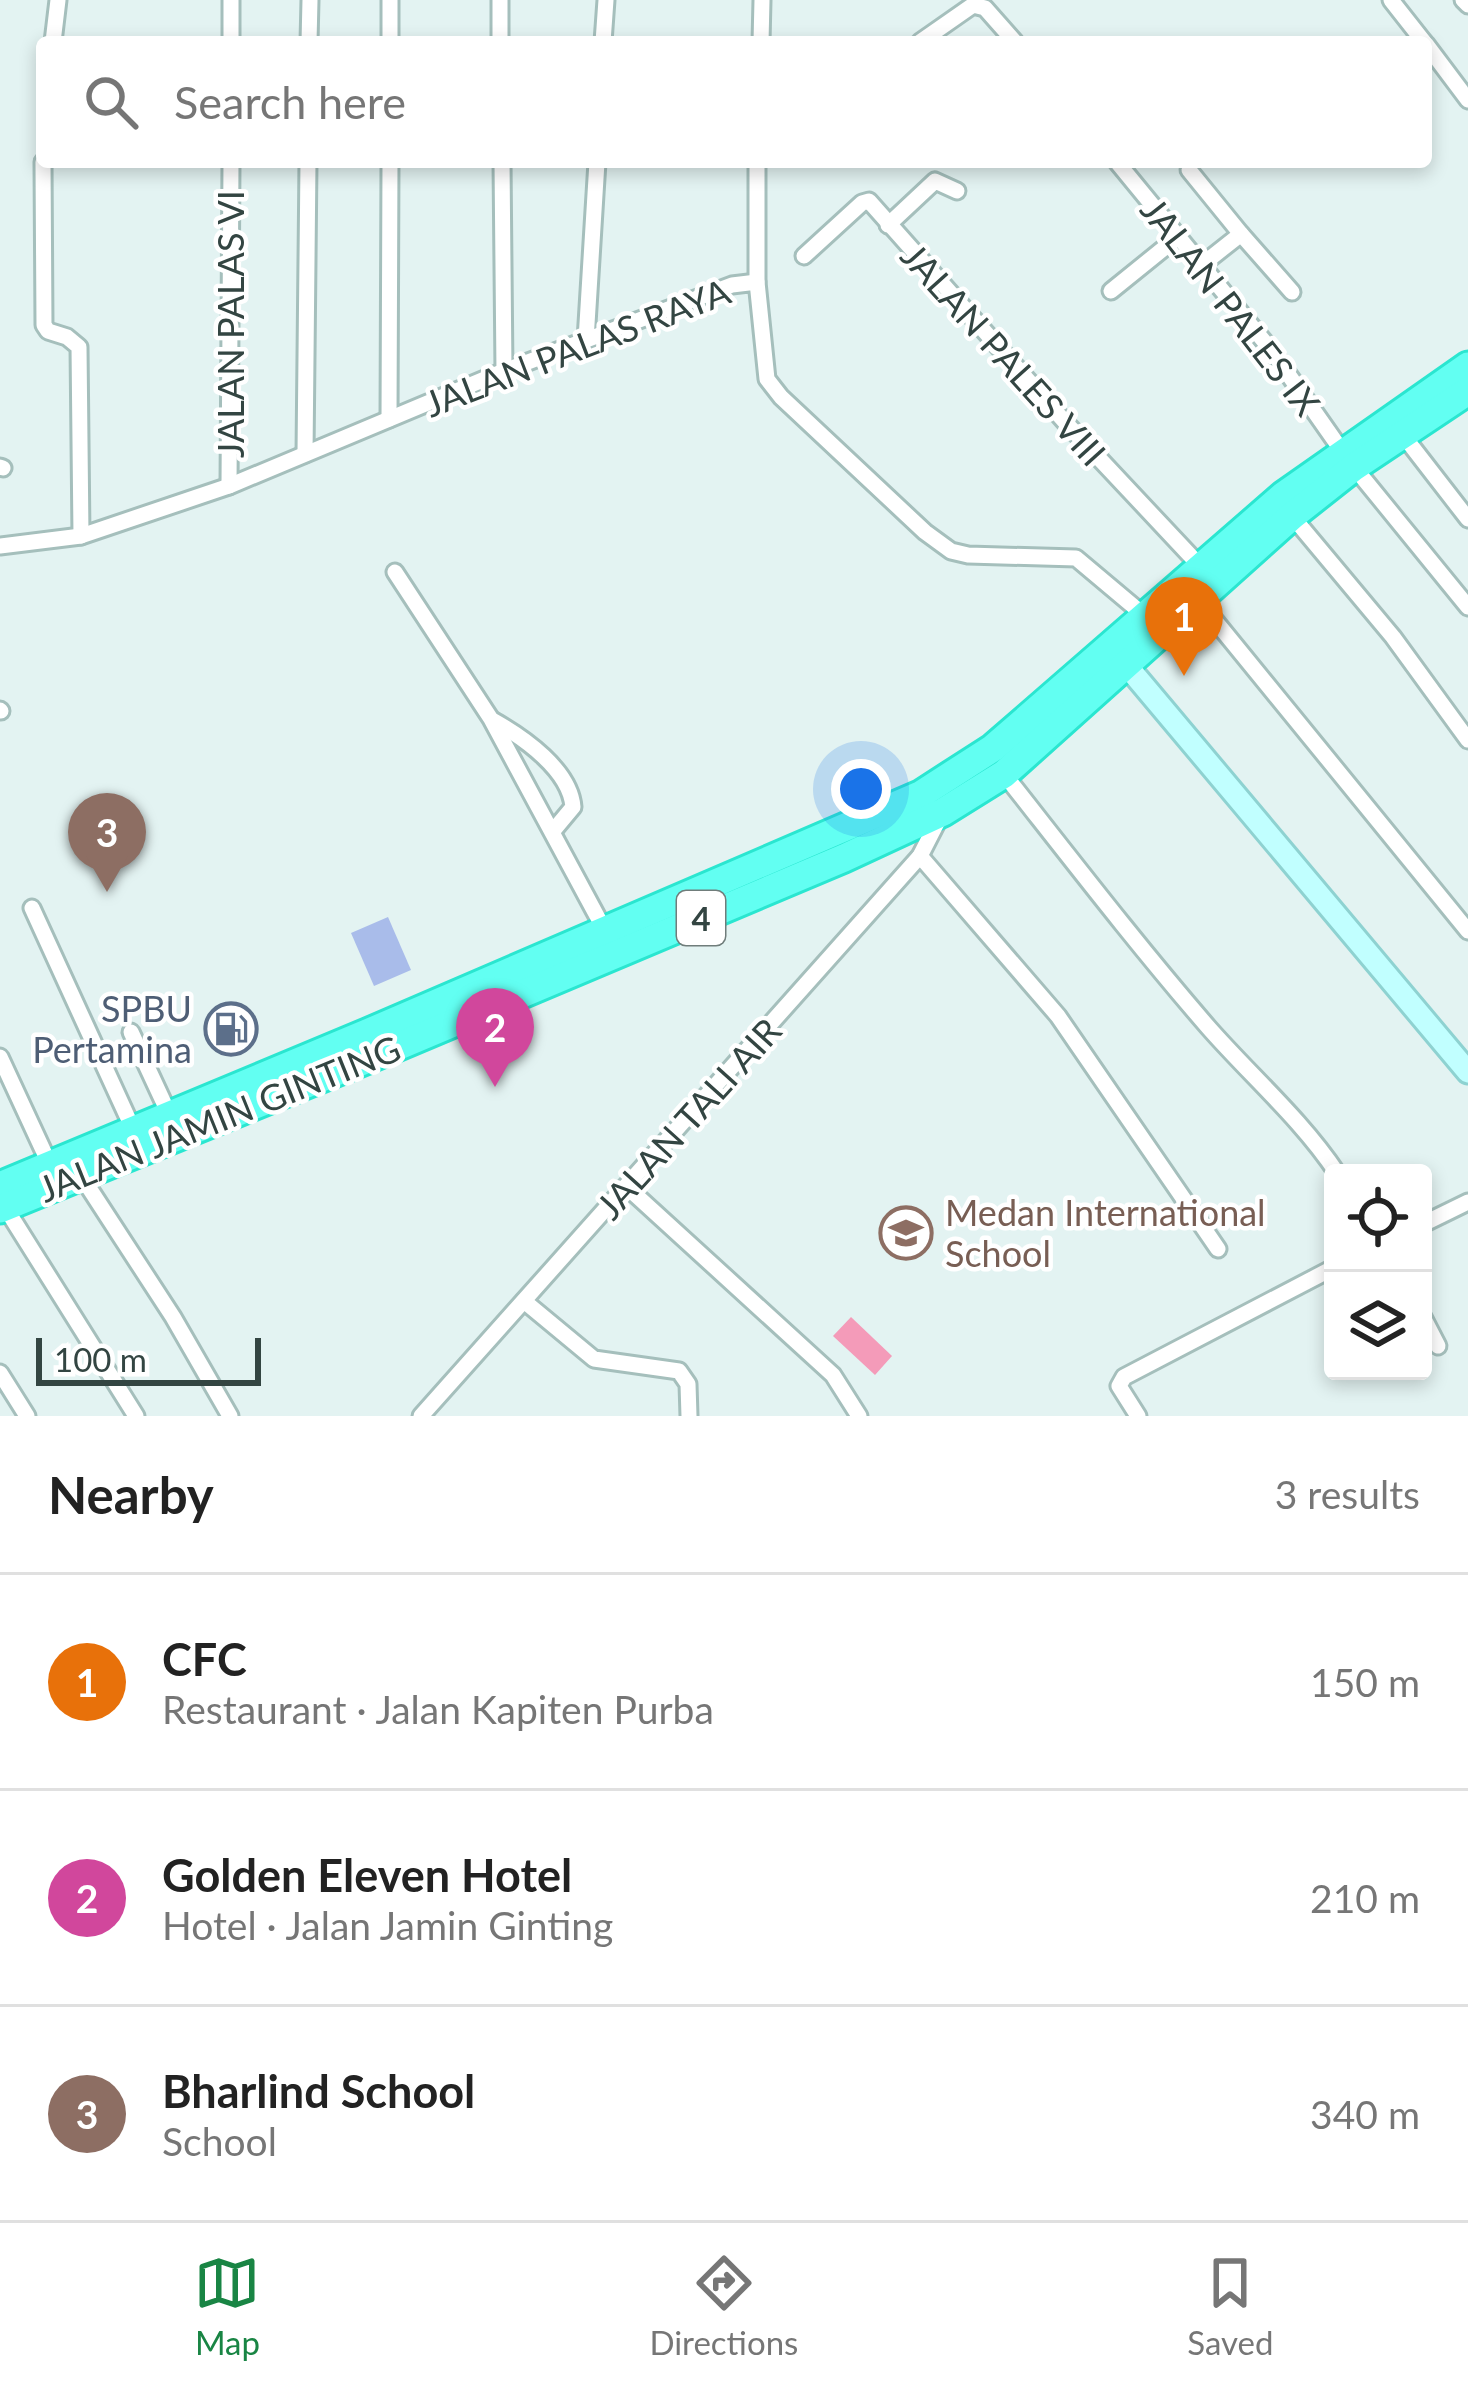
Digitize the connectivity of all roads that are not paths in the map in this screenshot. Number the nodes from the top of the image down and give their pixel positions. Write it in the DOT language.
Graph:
graph roads {
  1 [pos="58,0"];
  2 [pos="231,0"];
  3 [pos="310,0"];
  4 [pos="390,0"];
  5 [pos="500,0"];
  6 [pos="606,0"];
  7 [pos="762,0"];
  8 [pos="1390,0"];
  9 [pos="54,36"];
  10 [pos="231,36"];
  11 [pos="309,36"];
  12 [pos="390,36"];
  13 [pos="500,36"];
  14 [pos="603,36"];
  15 [pos="761,36"];
  16 [pos="929,36"];
  17 [pos="1010,36"];
  18 [pos="1419,36"];
  19 [pos="1432,52"];
  20 [pos="1468,100"];
  21 [pos="44,168"];
  22 [pos="231,168"];
  23 [pos="308,168"];
  24 [pos="390,168"];
  25 [pos="502,168"];
  26 [pos="597,168"];
  27 [pos="758,168"];
  28 [pos="1122,168"];
  29 [pos="1189,170"];
  30 [pos="957,191"];
  31 [pos="888,225"];
  32 [pos="1241,234"];
  33 [pos="1179,236"];
  34 [pos="804,256"];
  35 [pos="1203,264"];
  36 [pos="757,282"];
  37 [pos="1112,291"];
  38 [pos="1292,292"];
  39 [pos="586,340"];
  40 [pos="1468,366"];
  41 [pos="504,371"];
  42 [pos="1468,391"];
  43 [pos="389,419"];
  44 [pos="1403,435"];
  45 [pos="305,454"];
  46 [pos="1348,459"];
  47 [pos="230,486"];
  48 [pos="1292,516"];
  49 [pos="1468,519"];
  50 [pos="82,536"];
  51 [pos="0,546"];
  52 [pos="1201,566"];
  53 [pos="395,572"];
  54 [pos="1199,601"];
  55 [pos="1468,607"];
  56 [pos="1144,616"];
  57 [pos="1119,656"];
  58 [pos="491,719"];
  59 [pos="1468,740"];
  60 [pos="1004,774"];
  61 [pos="943,812"];
  62 [pos="554,831"];
  63 [pos="920,856"];
  64 [pos="32,908"];
  65 [pos="604,929"];
  66 [pos="1468,932"];
  67 [pos="131,1032"];
  68 [pos="0,1057"];
  69 [pos="1468,1072"];
  70 [pos="233,1100"];
  71 [pos="169,1114"];
  72 [pos="133,1130"];
  73 [pos="50,1163"];
  74 [pos="1330,1164"];
  75 [pos="80,1174"];
  76 [pos="627,1187"];
  77 [pos="2,1201"];
  78 [pos="1468,1202"];
  79 [pos="1432,1220"];
  80 [pos="1218,1249"];
  81 [pos="1325,1272"];
  82 [pos="524,1301"];
  83 [pos="1432,1334"];
  84 [pos="1438,1346"];
  85 [pos="0,1373"];
  86 [pos="27,1416"];
  87 [pos="136,1416"];
  88 [pos="230,1416"];
  89 [pos="421,1416"];
  90 [pos="689,1416"];
  91 [pos="859,1416"];
  92 [pos="1138,1416"];
  1 -- 9 [label="street"];
  2 -- 10 [label="street"];
  3 -- 11 [label="street"];
  4 -- 12 [label="street"];
  5 -- 13 [label="street"];
  6 -- 14 [label="street"];
  7 -- 15 [label="street"];
  8 -- 18 [label="street"];
  16 -- 17 [label="street"];
  19 -- 20 [label="street"];
  21 -- 50 [label="street"];
  22 -- 47 [label="street, JALAN PALAS VI"];
  23 -- 45 [label="street"];
  24 -- 43 [label="street"];
  25 -- 41 [label="street"];
  26 -- 39 [label="street"];
  27 -- 36 [label="street"];
  28 -- 33 [label="street, JALAN PALES IX"];
  29 -- 32 [label="street"];
  30 -- 31 [label="street"];
  31 -- 34 [label="street, JALAN PALES VIII"];
  31 -- 52 [label="street, JALAN PALES VIII"];
  32 -- 35 [label="street"];
  32 -- 38 [label="street"];
  33 -- 35 [label="street, JALAN PALES IX"];
  33 -- 37 [label="street"];
  35 -- 46 [label="street, JALAN PALES IX"];
  36 -- 39 [label="street, JALAN PALAS RAYA"];
  36 -- 56 [label="street, JALAN PALAS RAYA"];
  39 -- 41 [label="street, JALAN PALAS RAYA"];
  40 -- 46 [label="highway, JALAN JAMIN GINTING / 4"];
  41 -- 43 [label="street, JALAN PALAS RAYA"];
  42 -- 44 [label="highway, JALAN JAMIN GINTING / 4"];
  43 -- 45 [label="street, JALAN PALAS RAYA"];
  44 -- 46 [label="highway, JALAN JAMIN GINTING / 4"];
  44 -- 49 [label="street"];
  45 -- 47 [label="street, JALAN PALAS RAYA"];
  46 -- 48 [label="highway, JALAN JAMIN GINTING / 4"];
  46 -- 52 [label="highway, JALAN JAMIN GINTING / 4"];
  46 -- 55 [label="street, JALAN PALES IX"];
  47 -- 50 [label="street, JALAN PALAS RAYA"];
  48 -- 54 [label="highway, JALAN JAMIN GINTING / 4"];
  48 -- 59 [label="street"];
  50 -- 51 [label="street, JALAN PALAS RAYA"];
  52 -- 56 [label="highway, JALAN JAMIN GINTING / 4"];
  53 -- 58 [label="street"];
  54 -- 57 [label="highway, JALAN JAMIN GINTING / 4"];
  54 -- 66 [label="street"];
  56 -- 57 [label="highway, JALAN JAMIN GINTING / 4"];
  57 -- 60 [label="highway, JALAN JAMIN GINTING / 4"];
  57 -- 65 [label="highway, JALAN JAMIN GINTING / 4"];
  57 -- 69 [label="street"];
  58 -- 62 [label="street"];
  58 -- 62 [label="street"];
  60 -- 61 [label="highway, JALAN JAMIN GINTING / 4"];
  60 -- 74 [label="street"];
  61 -- 63 [label="street, JALAN TALI AIR"];
  61 -- 70 [label="highway, JALAN JAMIN GINTING / 4"];
  62 -- 65 [label="street"];
  63 -- 76 [label="street, JALAN TALI AIR"];
  63 -- 80 [label="street"];
  64 -- 72 [label="street"];
  65 -- 70 [label="highway, JALAN JAMIN GINTING / 4"];
  67 -- 71 [label="street"];
  68 -- 73 [label="street"];
  70 -- 71 [label="highway, JALAN JAMIN GINTING / 4"];
  70 -- 75 [label="highway, JALAN JAMIN GINTING / 4"];
  71 -- 72 [label="highway, JALAN JAMIN GINTING / 4"];
  72 -- 73 [label="highway, JALAN JAMIN GINTING / 4"];
  73 -- 77 [label="highway, JALAN JAMIN GINTING / 4"];
  75 -- 77 [label="highway, JALAN JAMIN GINTING / 4"];
  75 -- 88 [label="street"];
  76 -- 82 [label="street, JALAN TALI AIR"];
  76 -- 91 [label="street"];
  77 -- 87 [label="street"];
  78 -- 79 [label="street"];
  81 -- 92 [label="street"];
  82 -- 89 [label="street, JALAN TALI AIR"];
  82 -- 90 [label="street"];
  83 -- 84 [label="street"];
  85 -- 86 [label="street"];
}
